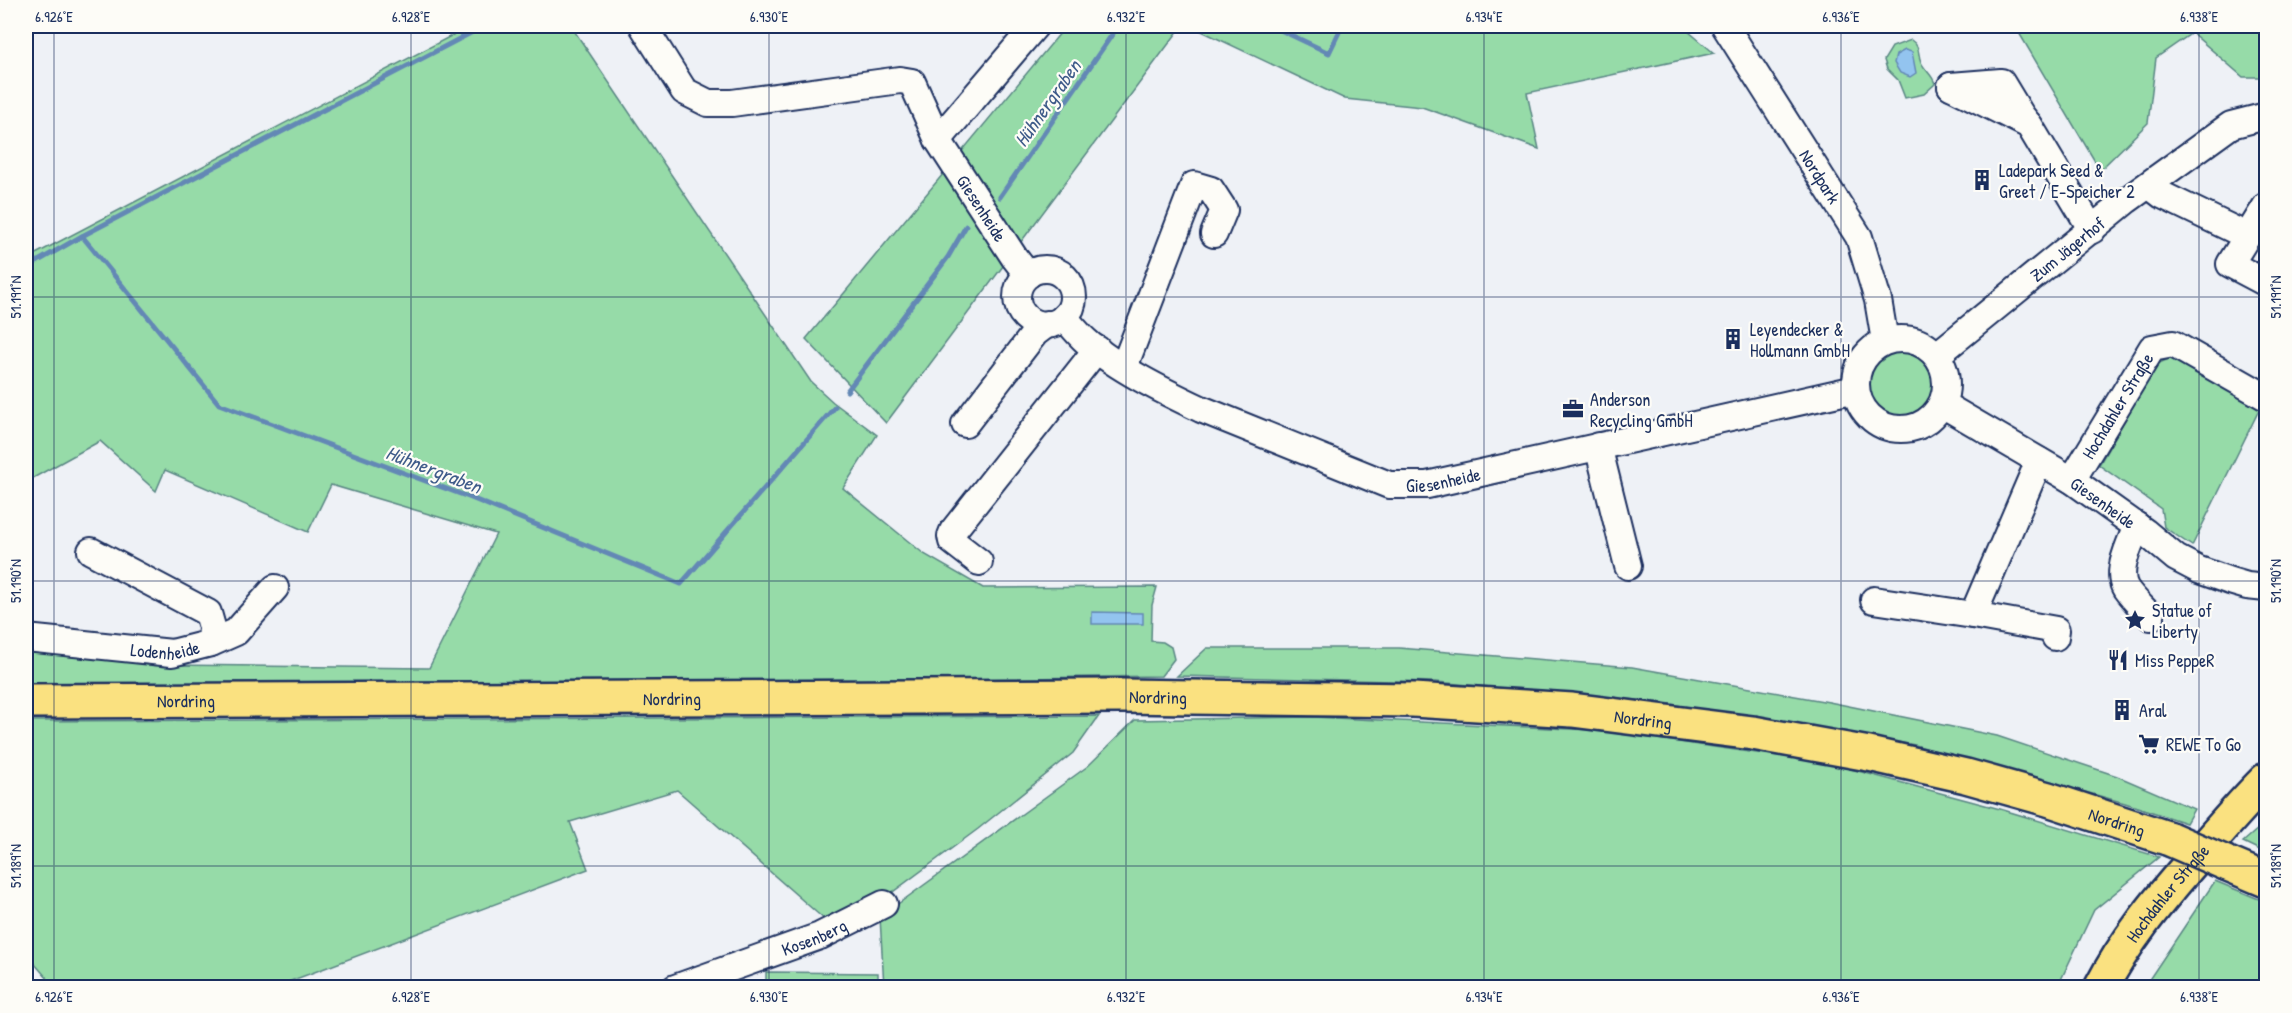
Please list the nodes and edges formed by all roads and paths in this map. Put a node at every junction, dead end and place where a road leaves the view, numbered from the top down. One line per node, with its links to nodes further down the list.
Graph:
1 (643, 26): 6 (street, Giesenheide)
2 (1035, 26): 6 (street)
3 (1725, 26): 15 (street, Nordpark)
4 (2266, 116): 7 (street, Zum Jägerhof)
5 (2025, 120): 5 (street); 9 (street)
6 (938, 140): 12 (street, Giesenheide)
7 (2149, 184): 9 (street, Zum Jägerhof); 11 (street)
8 (2266, 206): 11 (street)
9 (2092, 230): 17 (street, Zum Jägerhof)
10 (1214, 234): 18 (street)
11 (2247, 236): 13 (street)
12 (1028, 275): 14 (street); 14 (street)
13 (2266, 284)
14 (1056, 321): 16 (street, Giesenheide); 22 (street)
15 (1885, 341): 17 (street); 19 (street)
16 (1097, 349): 18 (street, Giesenheide); 28 (street)
17 (1936, 355): 21 (street)
18 (1124, 367): 23 (street, Giesenheide)
19 (1856, 389): 21 (street); 23 (street, Giesenheide)
20 (2266, 397): 25 (street, Hochdahler Straße)
21 (1942, 405): 24 (street, Giesenheide)
22 (965, 424)
23 (1598, 446): 29 (street)
24 (2039, 460): 25 (street, Giesenheide); 33 (street)
25 (2072, 480): 26 (street, Giesenheide)
26 (2137, 526): 31 (street, Giesenheide); 34 (street)
27 (91, 551): 37 (street, Lodenheide)
28 (979, 562)
29 (1628, 566)
30 (275, 588): 37 (street)
31 (2266, 588)
32 (1874, 600): 33 (street)
33 (1973, 615): 35 (street)
34 (2151, 617)
35 (2055, 637)
36 (26, 638): 37 (street, Lodenheide)
37 (211, 643)
38 (26, 701): 40 (main road, Nordring, bridge)
39 (2266, 780): 43 (main road, Hochdahler Straße)
40 (2266, 880)
41 (884, 904): 42 (street, Kosenberg)
42 (675, 987)
43 (2101, 987)

